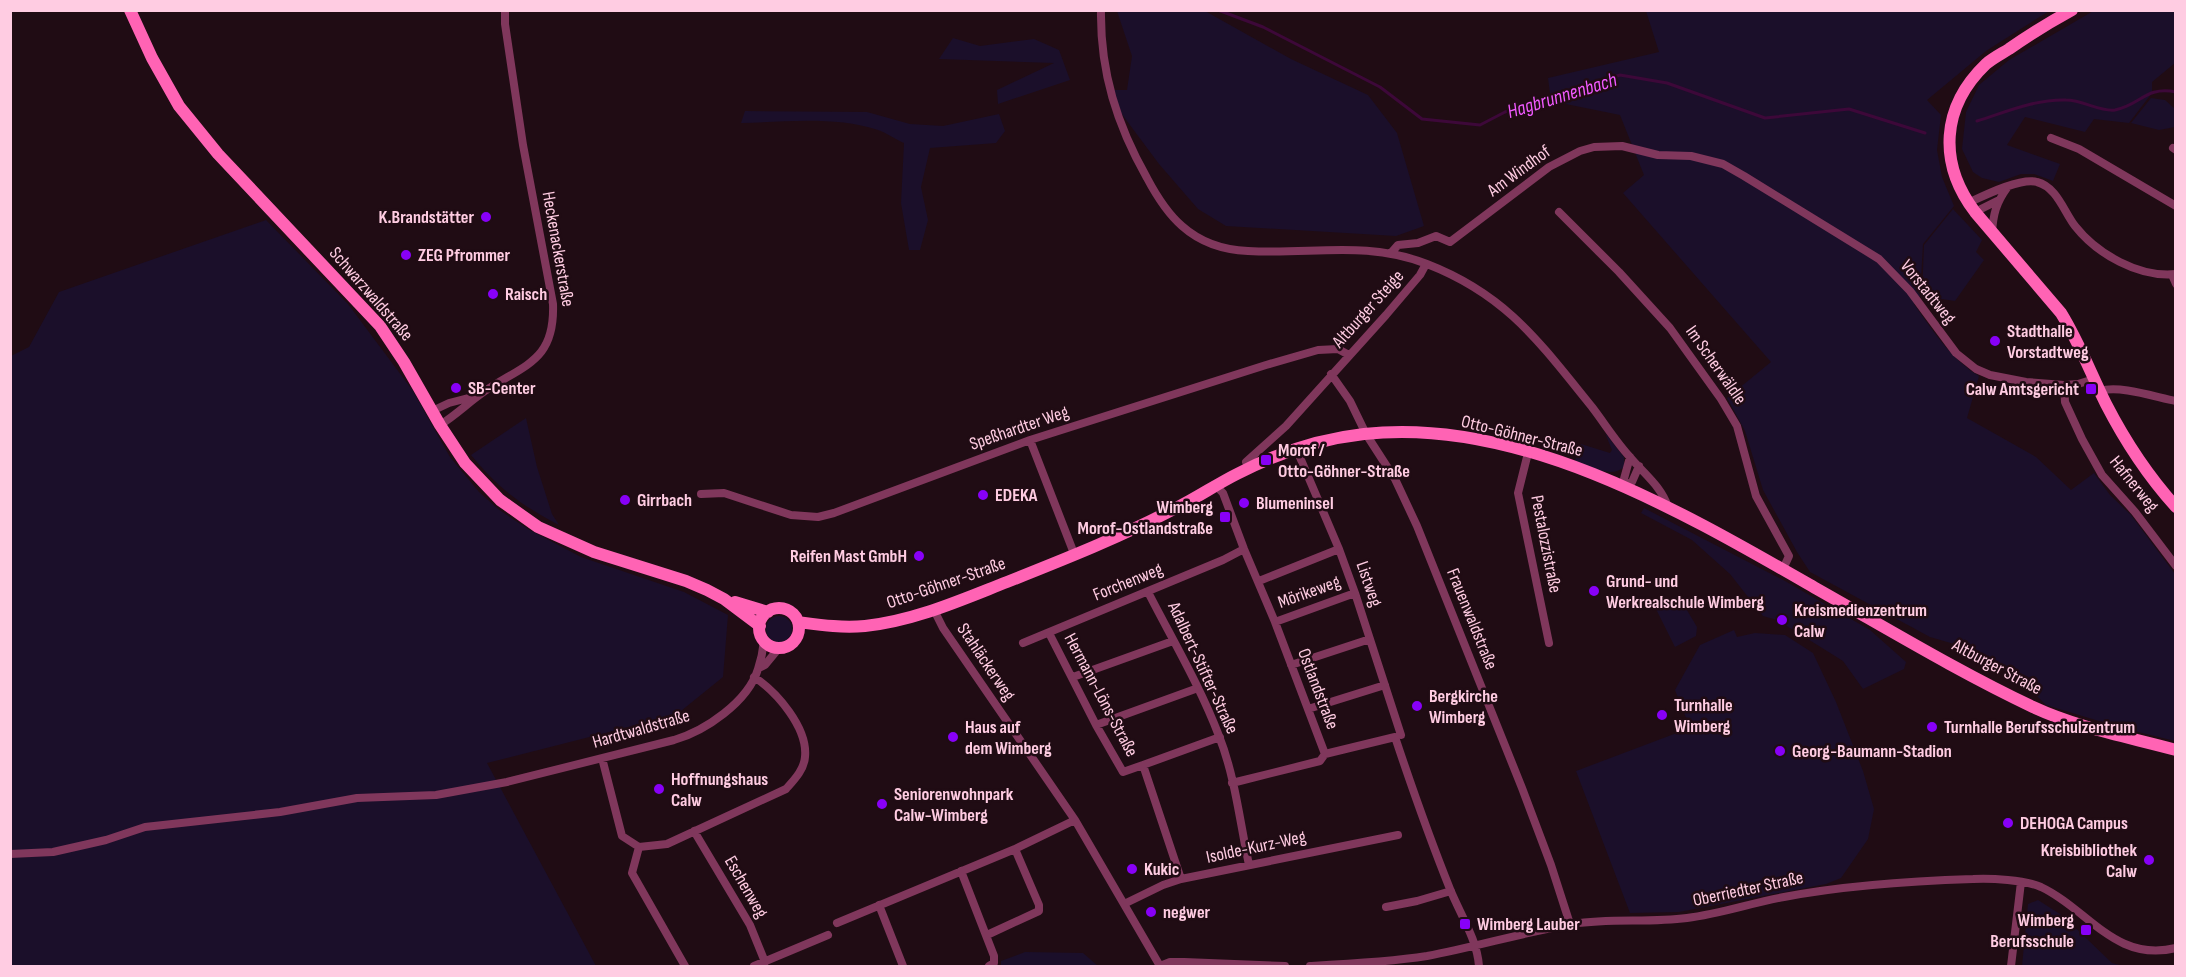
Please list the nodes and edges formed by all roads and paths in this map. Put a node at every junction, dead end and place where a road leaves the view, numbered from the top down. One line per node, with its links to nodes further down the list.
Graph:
1 (130, 10): 22 (street, Schwarzwaldstraße)
2 (505, 10): 20 (street, Heckenackerstraße)
3 (1101, 10): 13 (street, Am Windhof)
4 (2072, 10): 10 (street)
5 (2051, 138): 9 (street)
6 (1679, 155): 13 (street, Am Windhof); 18 (street, Vorstadtweg)
7 (2007, 188): 8 (street); 10 (street); 15 (street)
8 (1997, 201): 10 (street); 12 (street)
9 (2175, 206)
10 (1972, 208): 12 (street)
11 (1559, 212): 40 (street, Im Scherwäldle)
12 (1992, 233): 19 (street)
13 (1390, 253): 14 (street, Am Windhof)
14 (1426, 264): 16 (street, Altburger Steige); 28 (street, Am Windhof)
15 (2174, 277)
16 (1348, 354): 17 (street, Altburger Steige); 25 (street, Speßhardter Weg)
17 (1331, 374): 24 (street, Altburger Steige); 30 (street, Altburger Steige)
18 (2064, 385): 19 (street, Vorstadtweg); 39 (street, Hafnerweg)
19 (2097, 385): 21 (street, Vorstadtweg); 35 (street)
20 (479, 395): 22 (street, Heckenackerstraße); 23 (street, Heckenackerstraße)
21 (2175, 401)
22 (432, 411): 23 (street, Schwarzwaldstraße)
23 (440, 425): 45 (street, Schwarzwaldstraße)
24 (1366, 434): 26 (street, Otto-Göhner-Straße); 27 (street, Otto-Göhner-Straße); 88 (street, Frauenwaldstraße)
25 (1030, 440): 33 (street, Speßhardter Weg); 38 (street)
26 (1296, 448): 30 (street, Otto-Göhner-Straße); 37 (street, Listweg)
27 (1528, 453): 32 (street, Otto-Göhner-Straße); 56 (street, Pestalozzistraße)
28 (1629, 457): 29 (street, Am Windhof); 32 (street)
29 (1639, 466): 32 (street); 34 (street, Am Windhof)
30 (1249, 468): 31 (street, Otto-Göhner-Straße)
31 (1216, 486): 36 (street, Ostlandstraße); 38 (street, Otto-Göhner-Straße)
32 (1622, 486): 34 (street, Otto-Göhner-Straße)
33 (701, 494)
34 (1668, 507): 40 (street, Otto-Göhner-Straße)
35 (2175, 507)
36 (1244, 549): 41 (street, Ostlandstraße); 43 (street, Forchenweg)
37 (1339, 549): 41 (street); 44 (street, Listweg)
38 (1075, 556): 46 (street, Otto-Göhner-Straße)
39 (2175, 566)
40 (1783, 568): 42 (street, Otto-Göhner-Straße)
41 (1259, 581): 48 (street, Ostlandstraße)
42 (1814, 587): 68 (street, Altburger Straße)
43 (1148, 592): 51 (street, Forchenweg); 54 (street, Adalbert-Stifter-Straße)
44 (1355, 593): 48 (street, Mörikeweg); 52 (street, Listweg)
45 (724, 599): 47 (street); 49 (street)
46 (934, 610): 50 (street, Otto-Göhner-Straße); 73 (street, Stahläckerweg)
47 (768, 612): 49 (street); 50 (street)
48 (1275, 622): 58 (street, Ostlandstraße)
49 (760, 626): 53 (street)
50 (798, 628): 57 (street)
51 (1049, 633): 55 (street, Forchenweg); 61 (street, Hermann-Löns-Straße)
52 (1370, 639): 58 (street); 62 (street, Listweg)
53 (764, 641): 57 (street); 59 (street, Hardtwaldstraße)
54 (1173, 641): 61 (street); 63 (street, Adalbert-Stifter-Straße)
55 (1023, 643)
56 (1549, 643)
57 (779, 648): 59 (street, Hardtwaldstraße)
58 (1291, 665): 64 (street, Ostlandstraße)
59 (759, 668): 60 (street, Hardtwaldstraße)
60 (754, 677): 70 (street, Hardtwaldstraße); 74 (street)
61 (1073, 677): 65 (street, Hermann-Löns-Straße)
62 (1385, 685): 64 (street); 66 (street, Listweg)
63 (1198, 688): 65 (street); 67 (street, Adalbert-Stifter-Straße)
64 (1308, 709): 69 (street, Ostlandstraße)
65 (1096, 725): 71 (street, Hermann-Löns-Straße)
66 (1401, 735)
67 (1220, 737): 71 (street); 72 (street, Adalbert-Stifter-Straße)
68 (2175, 750)
69 (1324, 754): 72 (street); 83 (street, Ostlandstraße)
70 (602, 758): 76 (street); 78 (street, Hardtwaldstraße)
71 (1143, 765): 81 (street, Hermann-Löns-Straße)
72 (1232, 783): 79 (street, Adalbert-Stifter-Straße)
73 (1075, 820): 77 (street); 84 (street, Stahläckerweg)
74 (694, 831): 76 (street); 93 (street, Eschenweg)
75 (1398, 835): 79 (street, Isolde-Kurz-Weg)
76 (639, 847): 94 (street)
77 (1016, 849): 80 (street); 90 (street)
78 (10, 854)
79 (1249, 865): 81 (street, Isolde-Kurz-Weg)
80 (962, 871): 85 (street); 90 (street)
81 (1182, 879): 84 (street, Isolde-Kurz-Weg)
82 (2021, 882): 88 (street, Oberriedter Straße); 92 (street, Oberriedter Straße); 102 (street)
83 (1450, 891): 86 (street); 91 (street, Ostlandstraße)
84 (1125, 904): 98 (street, Stahläckerweg)
85 (879, 905): 87 (street); 96 (street)
86 (1386, 907)
87 (837, 923)
88 (1570, 924): 91 (street, Oberriedter Straße)
89 (828, 934): 93 (street)
90 (987, 935): 97 (street)
91 (1475, 946): 100 (street, Oberriedter Straße); 101 (street, Ostlandstraße)
92 (2175, 948)
93 (765, 962): 95 (street)
94 (685, 966)
95 (754, 966)
96 (903, 966)
97 (989, 966)
98 (1160, 966): 99 (street)
99 (1285, 966)
100 (1310, 966)
101 (1479, 966)
102 (2012, 966)

